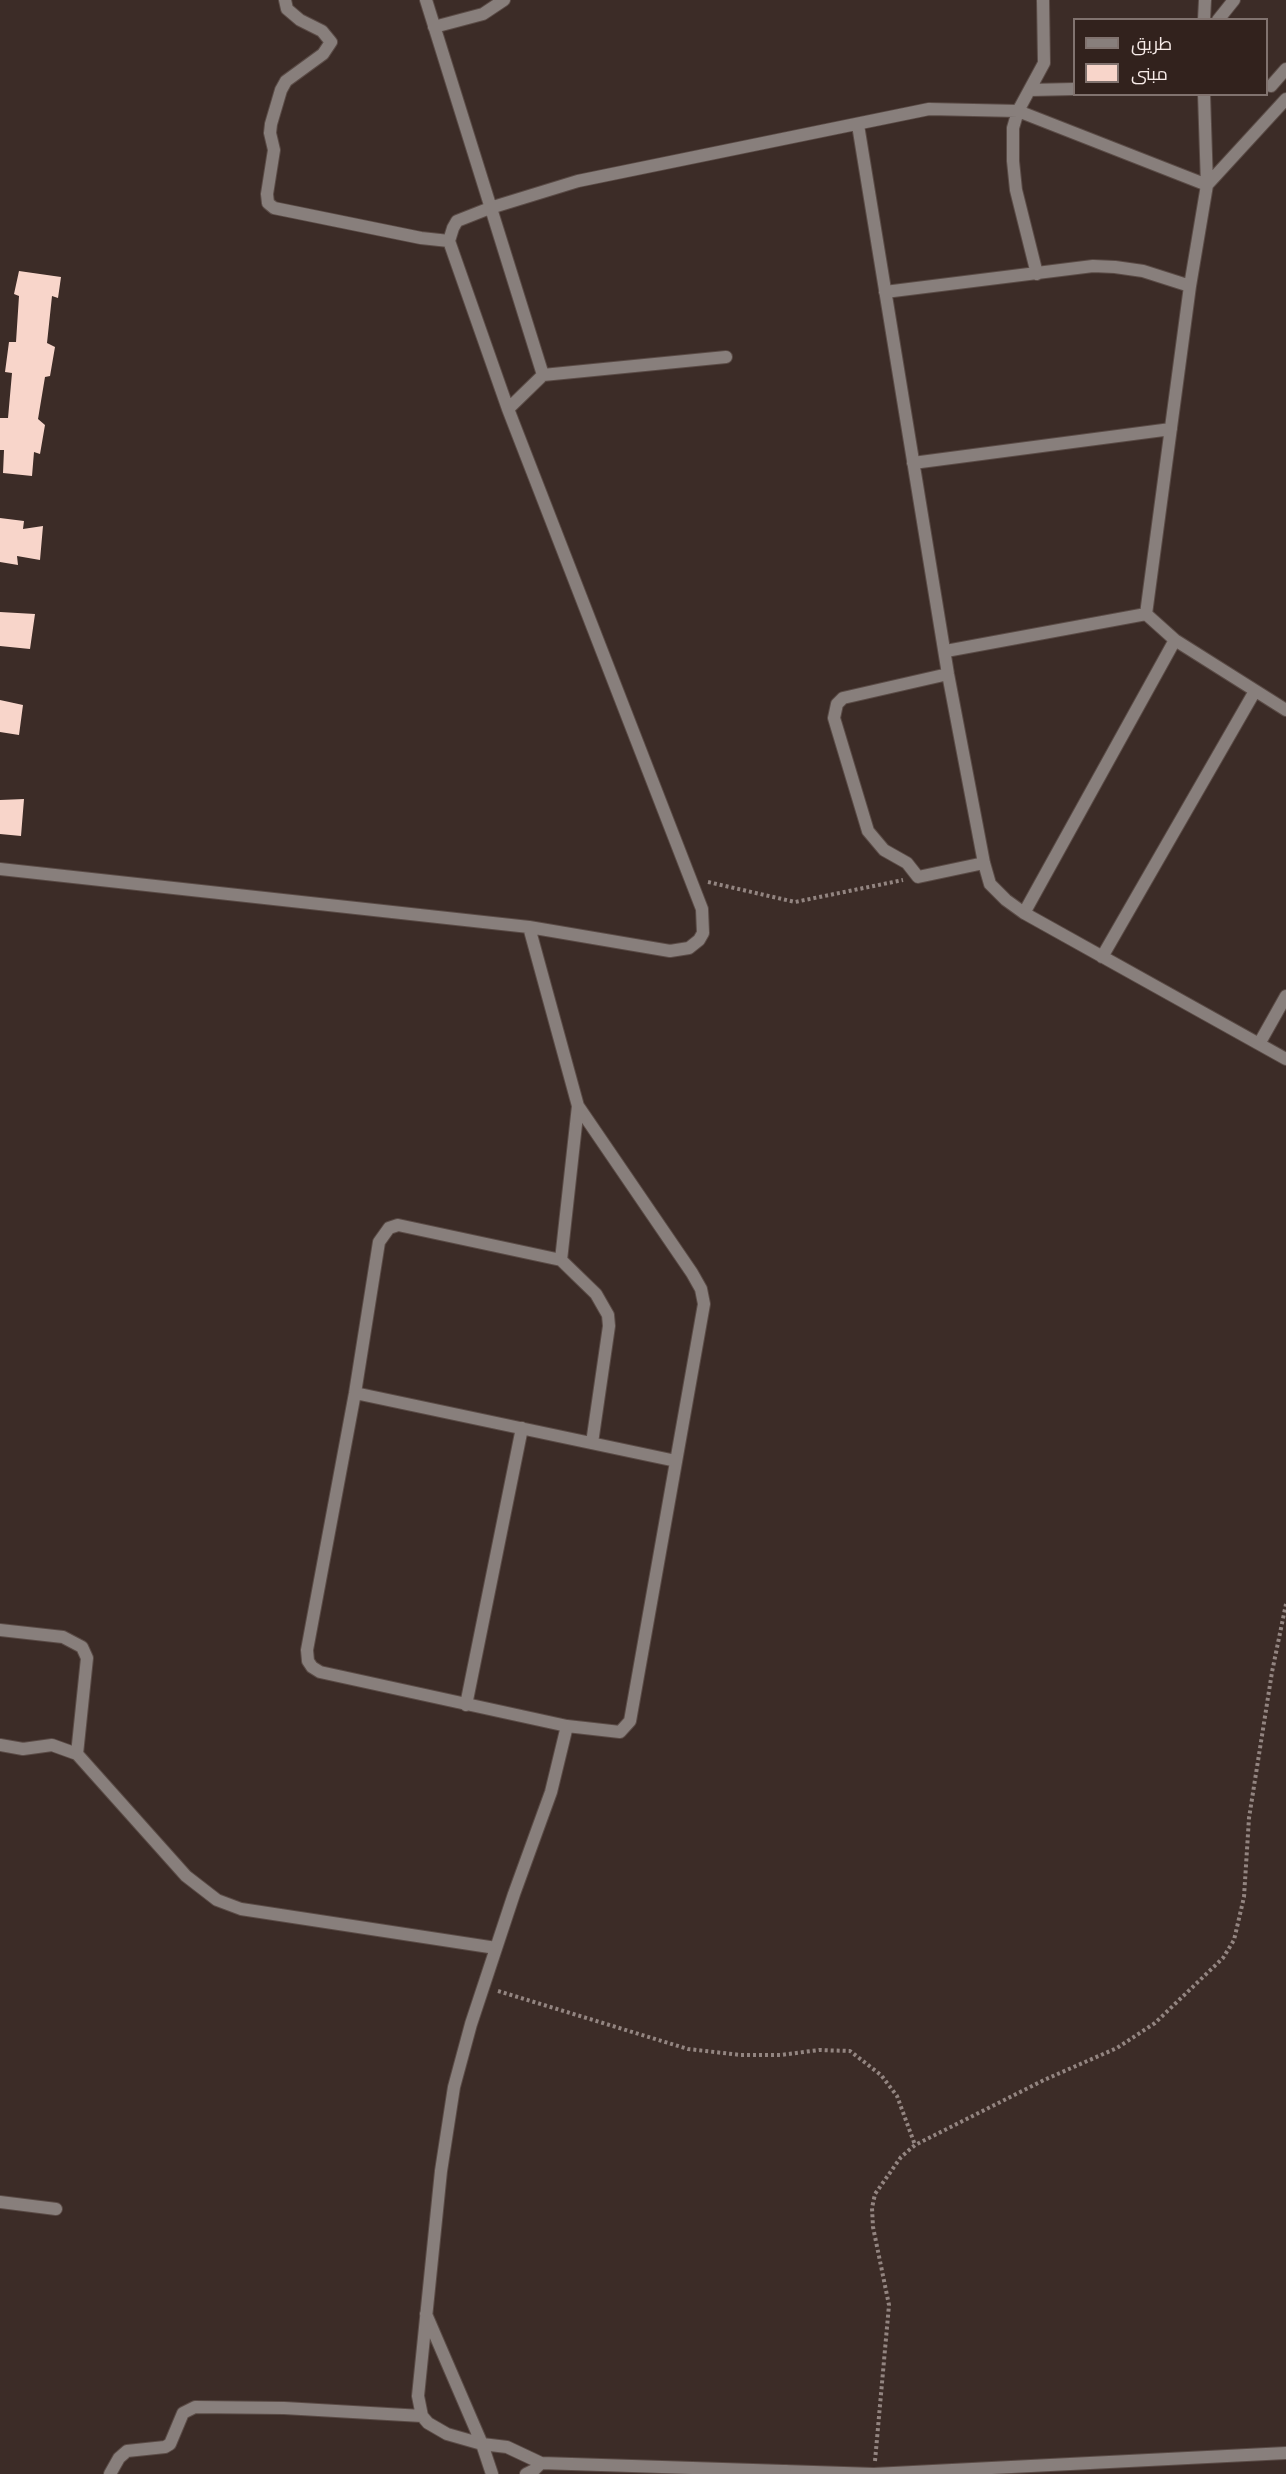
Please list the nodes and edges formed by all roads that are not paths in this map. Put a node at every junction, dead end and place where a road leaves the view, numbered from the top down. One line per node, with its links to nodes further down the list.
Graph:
1 (285, 0): 21 (street)
2 (426, 0): 9 (street)
3 (504, 0): 9 (street)
4 (1043, 0): 14 (street)
5 (1204, 0): 7 (street)
6 (1234, 0): 8 (street)
7 (1204, 18)
8 (1220, 18)
9 (434, 27): 20 (street)
10 (1286, 69): 11 (street)
11 (1269, 86): 12 (street)
12 (1286, 86)
13 (1073, 89): 14 (street)
14 (1030, 90): 17 (street)
15 (1204, 96): 19 (street)
16 (1286, 99): 19 (street)
17 (1018, 111): 18 (street); 19 (street); 22 (street)
18 (858, 125): 20 (street); 24 (street)
19 (1207, 185): 23 (street)
20 (490, 207): 21 (street); 26 (street)
21 (449, 241): 27 (street)
22 (1037, 274): 23 (street); 24 (street)
23 (1190, 286): 28 (street)
24 (885, 292): 29 (street)
25 (726, 357): 26 (street)
26 (543, 375): 27 (street)
27 (508, 409): 39 (street)
28 (1171, 429): 29 (street); 30 (street)
29 (913, 463): 32 (street)
30 (1146, 614): 31 (street); 32 (street)
31 (1174, 640): 34 (street); 38 (street)
32 (946, 651): 33 (street)
33 (948, 674): 36 (street); 36 (street)
34 (1255, 691): 35 (street); 40 (street)
35 (1286, 710)
36 (984, 863): 38 (street)
37 (0, 869): 39 (street)
38 (1024, 913): 40 (street)
39 (529, 927): 44 (street)
40 (1102, 957): 42 (street)
41 (1286, 996): 42 (street)
42 (1259, 1044): 43 (street)
43 (1286, 1059)
44 (578, 1106): 45 (street); 49 (street)
45 (561, 1260): 46 (street); 48 (street)
46 (355, 1393): 47 (street); 51 (street)
47 (522, 1428): 48 (street); 51 (street)
48 (592, 1443): 49 (street)
49 (676, 1461): 52 (street)
50 (0, 1630): 54 (street)
51 (466, 1705): 52 (street)
52 (567, 1725): 55 (street)
53 (0, 1745): 54 (street)
54 (77, 1754): 55 (street)
55 (496, 1948): 58 (street)
56 (0, 2202): 57 (street)
57 (56, 2209)
58 (426, 2313): 59 (street); 60 (street)
59 (422, 2416): 60 (street); 64 (street)
60 (482, 2444): 62 (street); 65 (street)
61 (1286, 2453): 67 (street)
62 (541, 2463): 63 (street); 66 (street)
63 (785, 2473): 67 (street)
64 (110, 2474)
65 (492, 2474)
66 (526, 2474)
67 (874, 2474)

